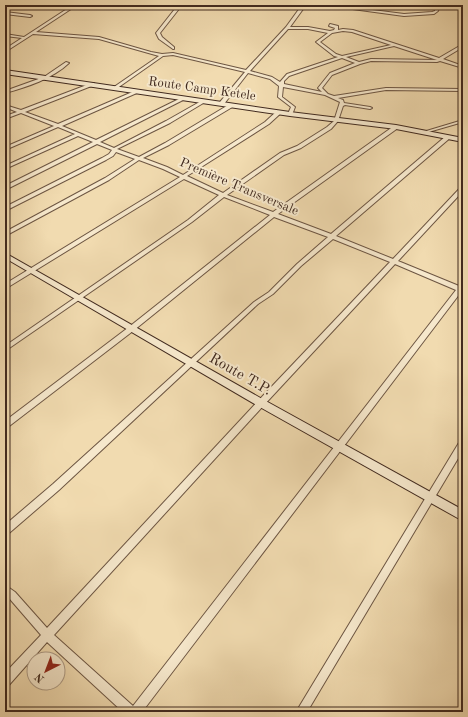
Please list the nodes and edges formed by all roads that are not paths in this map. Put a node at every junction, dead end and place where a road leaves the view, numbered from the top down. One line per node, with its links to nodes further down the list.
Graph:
1 (66, 5): 6 (street)
2 (180, 5): 17 (street)
3 (304, 5): 10 (street)
4 (325, 5): 5 (street)
5 (438, 5)
6 (73, 6): 12 (street)
7 (5, 13): 8 (street)
8 (30, 16)
9 (330, 25): 11 (street)
10 (287, 28): 11 (street); 26 (street)
11 (333, 31): 15 (street); 20 (street)
12 (32, 33): 14 (street); 19 (street)
13 (5, 36): 14 (street)
14 (26, 38): 18 (street)
15 (394, 45): 20 (street); 21 (street)
16 (463, 46): 21 (street)
17 (173, 48)
18 (5, 51)
19 (162, 55): 26 (street); 30 (street)
20 (342, 57): 22 (street); 29 (street)
21 (440, 60): 22 (street); 24 (street)
22 (359, 63): 34 (street)
23 (67, 64): 27 (street)
24 (463, 67)
25 (6, 72): 27 (street, Route Camp Ketele)
26 (247, 72): 29 (street); 38 (street)
27 (47, 78): 28 (street, Route Camp Ketele); 33 (street)
28 (93, 84): 30 (street, Route Camp Ketele); 43 (street)
29 (281, 85): 34 (street); 45 (street)
30 (115, 88): 32 (street, Route Camp Ketele)
31 (463, 90): 35 (street)
32 (138, 91): 36 (street, Route Camp Ketele); 49 (street)
33 (5, 92)
34 (327, 95): 35 (street)
35 (335, 97): 41 (street)
36 (184, 98): 37 (street, Route Camp Ketele); 55 (street)
37 (204, 101): 38 (street, Route Camp Ketele); 57 (street)
38 (222, 103): 39 (street, Route Camp Ketele)
39 (232, 105): 44 (street, Route Camp Ketele); 58 (street)
40 (5, 106): 43 (street, Première Transversale)
41 (340, 106): 42 (street); 47 (street)
42 (370, 108)
43 (21, 112): 46 (street); 49 (street, Première Transversale)
44 (279, 112): 45 (street, Route Camp Ketele); 60 (street)
45 (290, 114): 47 (street, Route Camp Ketele)
46 (5, 118)
47 (337, 120): 50 (street, Route Camp Ketele); 63 (street)
48 (463, 121): 51 (street)
49 (59, 126): 52 (street, Première Transversale); 56 (street)
50 (396, 127): 51 (street, Route Camp Ketele); 65 (street)
51 (425, 132): 53 (street, Route Camp Ketele)
52 (79, 134): 55 (street, Première Transversale); 59 (street)
53 (448, 137): 54 (street, Route Camp Ketele); 67 (street)
54 (463, 140)
55 (96, 141): 57 (street, Première Transversale); 61 (street)
56 (5, 149)
57 (115, 150): 58 (street, Première Transversale); 64 (street)
58 (140, 158): 60 (street, Première Transversale); 66 (street)
59 (5, 168)
60 (184, 176): 63 (street, Première Transversale); 70 (street)
61 (5, 188)
62 (463, 188): 69 (street)
63 (223, 195): 65 (street, Première Transversale); 73 (street)
64 (5, 209)
65 (273, 215): 67 (street, Première Transversale); 74 (street)
66 (5, 234)
67 (333, 237): 69 (street, Première Transversale); 76 (street)
68 (5, 256): 70 (street, Route T.P.)
69 (393, 262): 72 (street, Première Transversale); 77 (street)
70 (31, 270): 71 (street); 73 (street, Route T.P.)
71 (5, 287)
72 (462, 288): 80 (street)
73 (79, 298): 74 (street, Route T.P.); 75 (street)
74 (131, 329): 76 (street, Route T.P.); 78 (street)
75 (5, 349)
76 (191, 363): 77 (street, Route T.P.); 83 (street)
77 (261, 403): 80 (street, Route T.P.); 85 (street)
78 (5, 424)
79 (463, 444): 81 (street)
80 (339, 447): 81 (street, Route T.P.); 88 (street)
81 (431, 497): 82 (street, Route T.P.); 89 (street)
82 (463, 516)
83 (5, 531)
84 (5, 590): 85 (street)
85 (48, 636): 86 (street); 87 (street)
86 (5, 681)
87 (131, 712)
88 (136, 712)
89 (301, 712)

